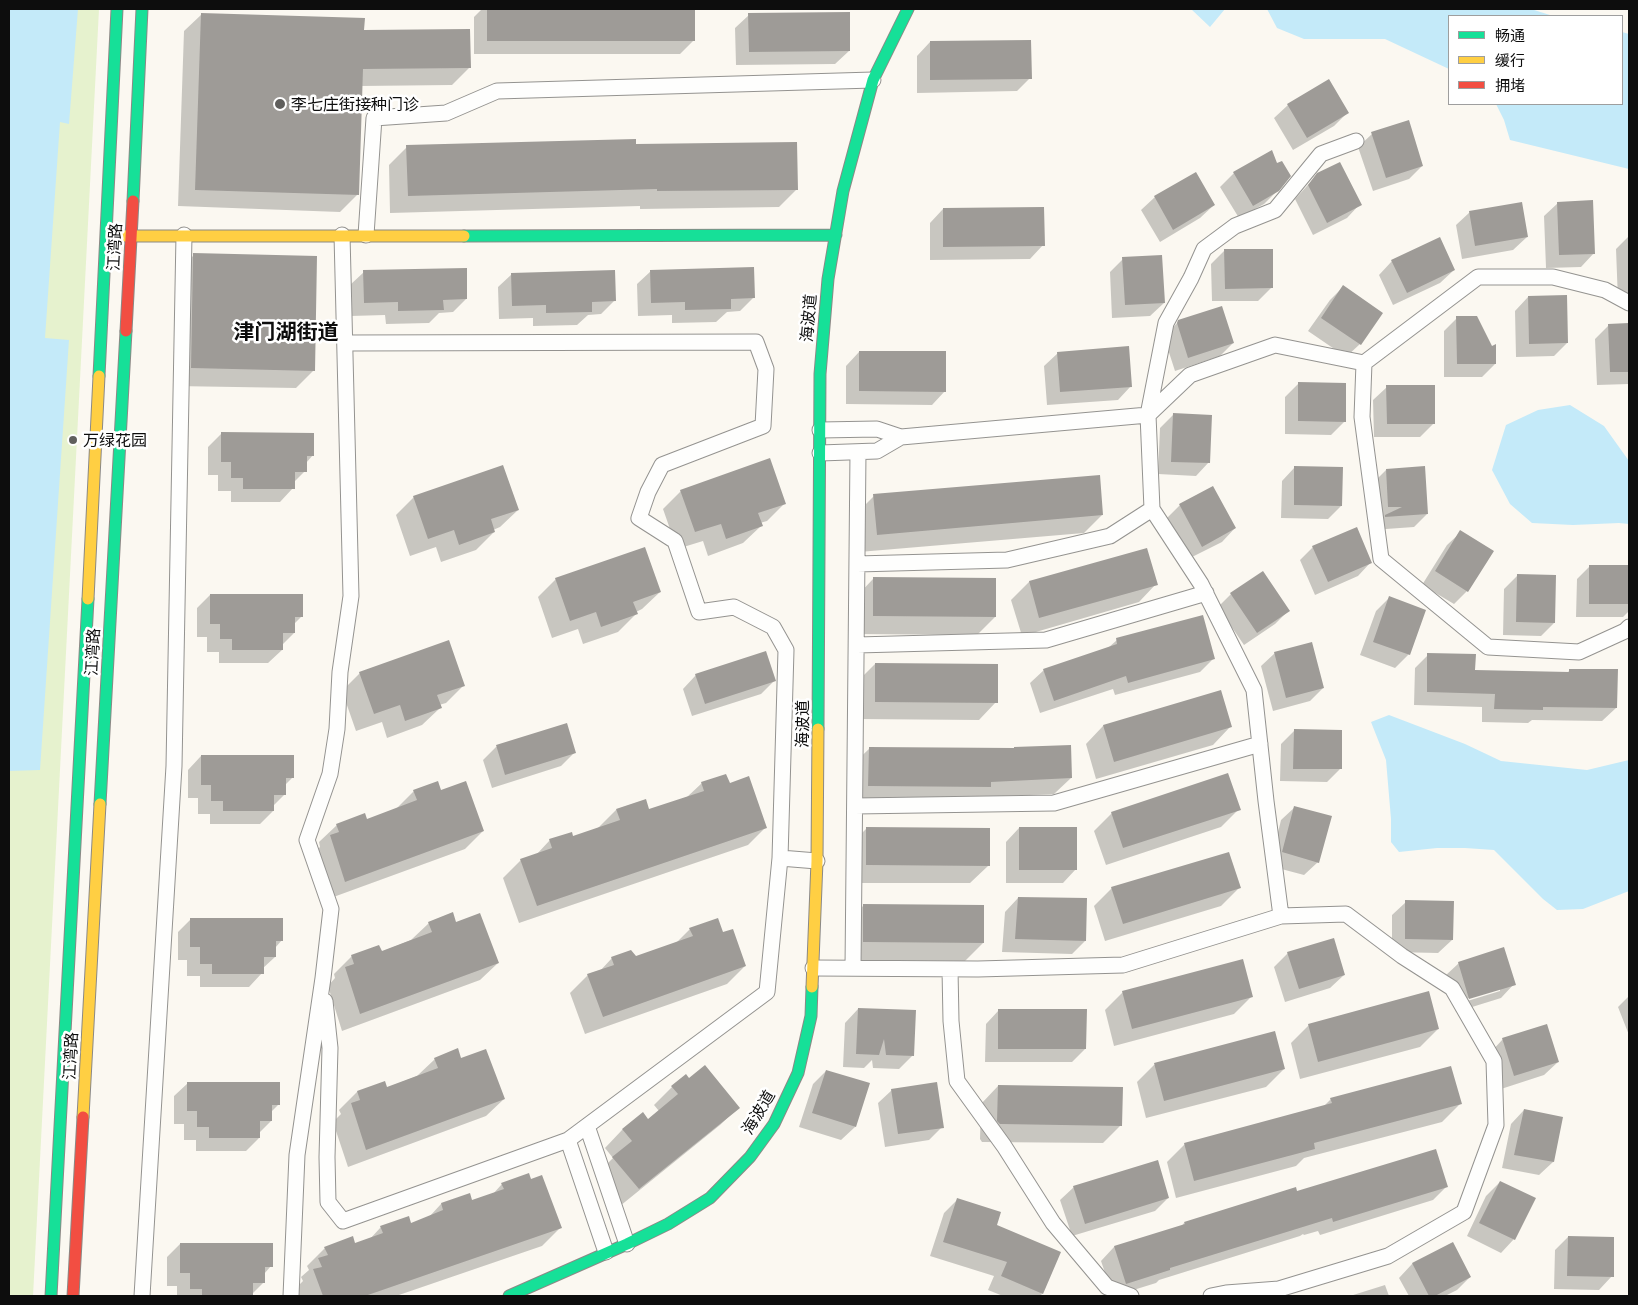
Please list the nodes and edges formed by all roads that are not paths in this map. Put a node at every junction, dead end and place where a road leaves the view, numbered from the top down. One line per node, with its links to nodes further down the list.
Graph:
1 (117, 9): 6 (main road, 江湾路)
2 (142, 9): 7 (main road, 江湾路)
3 (908, 9): 4 (main road, 海波道)
4 (873, 80): 10 (street); 11 (main road, 海波道)
5 (1356, 141): 15 (street)
6 (106, 236): 7 (main road); 38 (main road, 江湾路)
7 (131, 236): 8 (main road); 39 (main road, 江湾路)
8 (184, 236): 9 (main road); 40 (street)
9 (342, 236): 10 (main road); 13 (street)
10 (366, 236): 11 (main road)
11 (836, 236): 16 (main road, 海波道)
12 (1629, 303): 14 (street)
13 (345, 343): 27 (street); 33 (street)
14 (1364, 364): 15 (street); 23 (street)
15 (1148, 415): 17 (street); 20 (street)
16 (820, 430): 17 (street); 19 (main road, 海波道)
17 (901, 437): 18 (street)
18 (858, 452): 19 (street); 21 (street)
19 (820, 454): 28 (main road, 海波道)
20 (1152, 509): 21 (street); 22 (street)
21 (857, 564): 24 (street)
22 (1206, 594): 24 (street); 25 (street)
23 (1629, 627)
24 (856, 645): 26 (street)
25 (1260, 744): 26 (street); 29 (street)
26 (855, 806): 31 (street)
27 (780, 858): 28 (street); 34 (street)
28 (817, 861): 30 (main road, 海波道)
29 (1281, 916): 32 (street); 44 (street)
30 (813, 968): 31 (street); 36 (main road, 海波道)
31 (853, 968): 32 (street)
32 (950, 969): 43 (street)
33 (323, 978): 35 (street); 41 (street)
34 (587, 1126): 35 (street); 36 (street)
35 (568, 1140): 37 (street)
36 (627, 1244): 37 (main road, 海波道)
37 (606, 1252): 42 (main road, 海波道)
38 (51, 1296)
39 (73, 1296)
40 (142, 1296)
41 (291, 1296)
42 (509, 1296)
43 (1131, 1296)
44 (1211, 1296)

